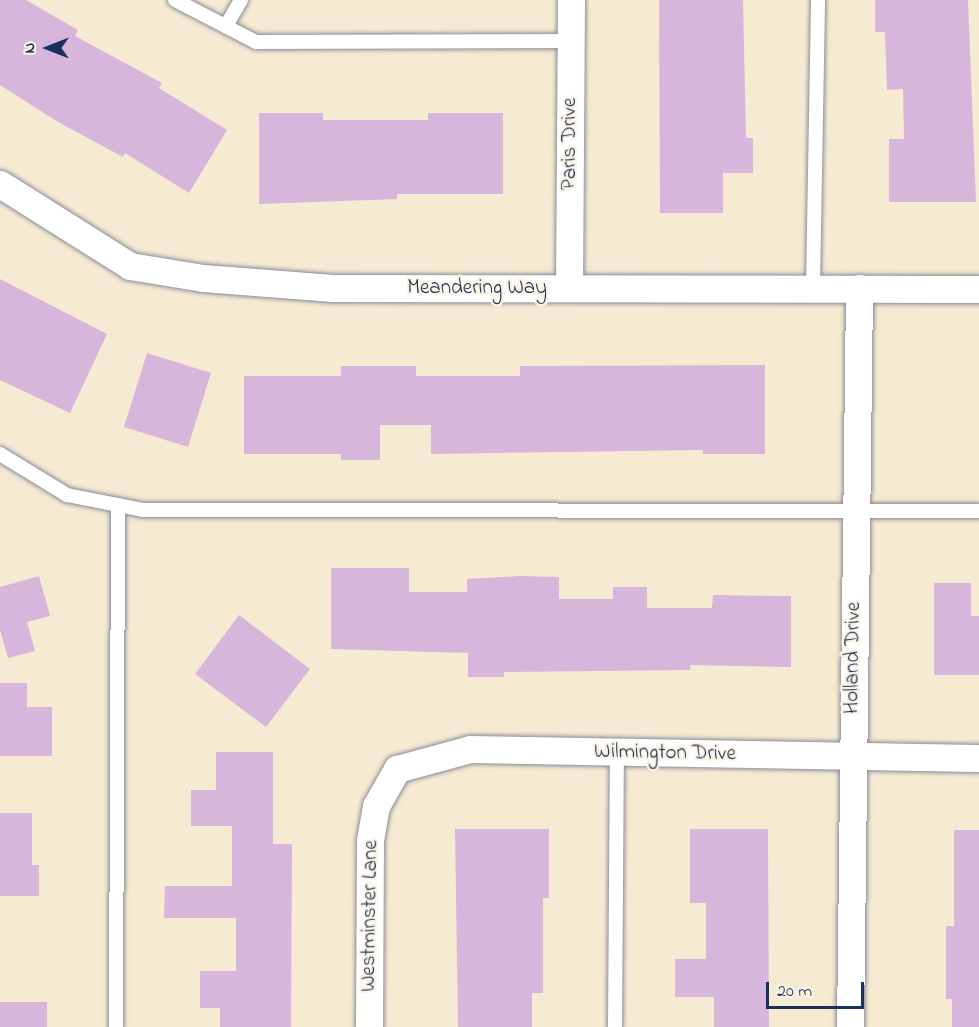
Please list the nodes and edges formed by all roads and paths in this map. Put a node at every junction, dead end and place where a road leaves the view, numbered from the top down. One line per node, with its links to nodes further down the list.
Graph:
1 (175, 0): 5 (lane)
2 (241, 0): 5 (lane)
3 (571, 0): 6 (street, Paris Drive)
4 (818, 0): 9 (lane)
5 (226, 26): 6 (lane)
6 (571, 41): 8 (street, Paris Drive)
7 (0, 184): 8 (street, Meandering Way)
8 (569, 288): 9 (street, Meandering Way)
9 (813, 288): 10 (street, Meandering Way)
10 (859, 288): 11 (street, Meandering Way); 14 (street, Holland Drive)
11 (979, 289)
12 (0, 453): 13 (lane)
13 (118, 505): 14 (lane); 20 (lane)
14 (855, 511): 15 (lane); 17 (street, Holland Drive)
15 (979, 511)
16 (617, 752): 17 (street, Wilmington Drive); 19 (street, Wilmington Drive); 22 (lane)
17 (851, 756): 18 (street, Wilmington Drive); 23 (street, Holland Drive)
18 (979, 758)
19 (376, 806): 21 (street, Westminster Lane)
20 (116, 1027)
21 (369, 1027)
22 (615, 1027)
23 (850, 1027)

